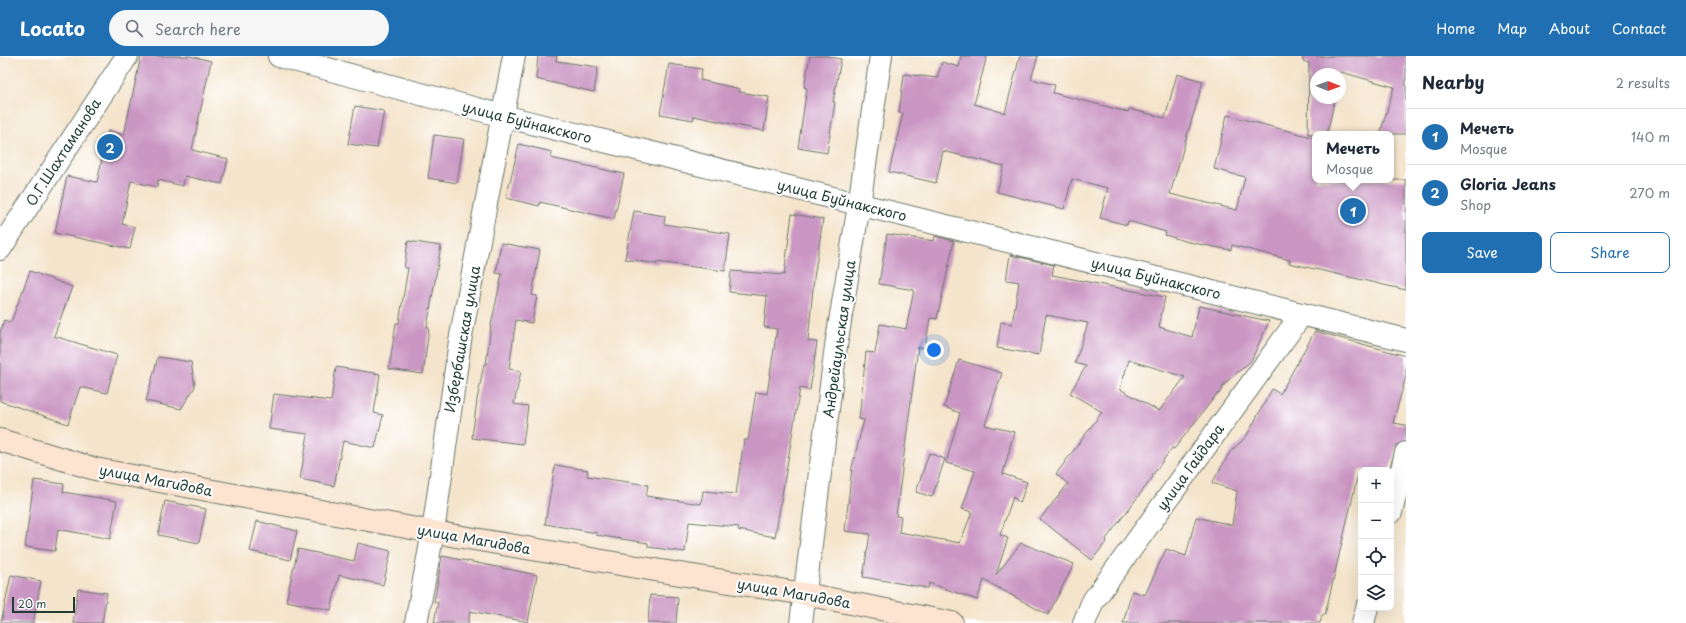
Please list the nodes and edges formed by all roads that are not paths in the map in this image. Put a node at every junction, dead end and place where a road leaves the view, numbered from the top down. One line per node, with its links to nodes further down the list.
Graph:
1 (127, 56): 7 (street, О.Г.Шахтаманова)
2 (279, 56): 5 (street, улица Буйнакского)
3 (514, 56): 5 (street, Избербашская улица)
4 (881, 56): 6 (street, Андрейаульская улица)
5 (503, 116): 6 (street, улица Буйнакского); 13 (street, Избербашская улица)
6 (859, 205): 8 (street, улица Буйнакского); 14 (street, Андрейаульская улица)
7 (0, 249)
8 (1302, 314): 9 (street, улица Буйнакского); 19 (street, улица Гайдара)
9 (1406, 340)
10 (0, 440): 13 (main road, улица Магидова)
11 (1406, 453): 12 (street)
12 (1393, 503)
13 (433, 532): 14 (main road, улица Магидова); 16 (street, Избербашская улица)
14 (805, 594): 17 (street, Андрейаульская улица); 18 (main road, улица Магидова)
15 (1366, 611): 20 (street)
16 (416, 623)
17 (801, 623)
18 (952, 623)
19 (1084, 623)
20 (1363, 623)

